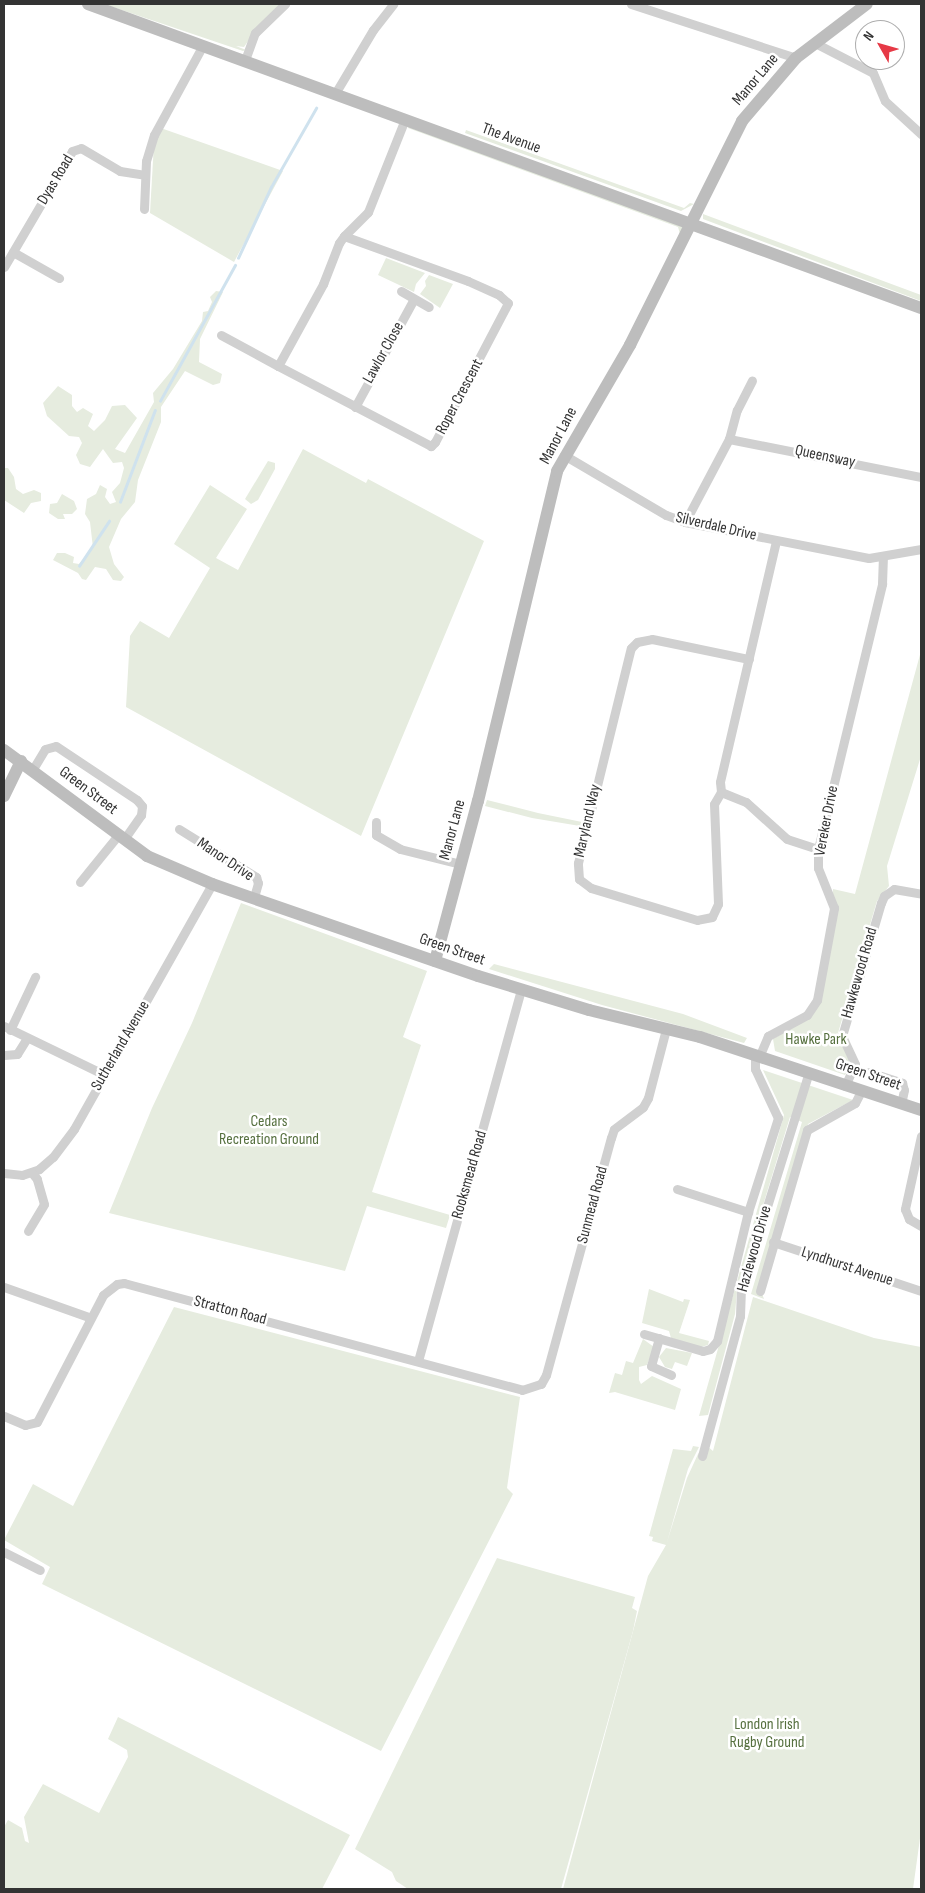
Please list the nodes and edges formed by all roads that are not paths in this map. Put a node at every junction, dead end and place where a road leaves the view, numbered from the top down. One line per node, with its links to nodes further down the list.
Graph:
1 (88, 4): 7 (street, The Avenue)
2 (284, 4): 9 (street)
3 (393, 4): 10 (street)
4 (631, 4): 8 (street)
5 (866, 4): 6 (street, Manor Lane)
6 (815, 42): 8 (street, Manor Lane); 12 (street)
7 (203, 44): 9 (street, The Avenue); 13 (street)
8 (796, 58): 15 (street, Manor Lane)
9 (245, 60): 10 (street, The Avenue)
10 (336, 92): 11 (street, The Avenue)
11 (405, 118): 15 (street, The Avenue); 16 (street)
12 (921, 134)
13 (145, 175): 14 (street); 17 (street, Dyas Road)
14 (144, 209)
15 (691, 222): 23 (street, The Avenue); 29 (street, Manor Lane)
16 (344, 236): 25 (street); 27 (street, Roper Crescent)
17 (13, 252): 18 (street, Dyas Road); 19 (street)
18 (4, 267)
19 (59, 278)
20 (401, 291): 21 (street)
21 (414, 299): 22 (street); 27 (street, Lawlor Close)
22 (429, 306)
23 (921, 308)
24 (221, 335): 25 (street, Roper Crescent)
25 (278, 366): 27 (street, Roper Crescent)
26 (752, 381): 28 (street)
27 (355, 407)
28 (729, 439): 30 (street, Queensway); 31 (street)
29 (564, 455): 31 (street, Silverdale Drive); 45 (street, Manor Lane)
30 (921, 477)
31 (685, 522): 32 (street, Silverdale Drive)
32 (776, 541): 34 (street, Silverdale Drive); 35 (street, Maryland Way)
33 (921, 549): 34 (street)
34 (883, 557): 44 (street, Vereker Drive)
35 (749, 659): 39 (street, Maryland Way); 39 (street, Maryland Way)
36 (4, 750): 37 (street, Green Street)
37 (21, 761): 38 (street, Green Street); 40 (street)
38 (33, 769): 43 (street, Green Street); 43 (street)
39 (721, 792): 44 (street)
40 (4, 796)
41 (376, 822): 45 (street)
42 (179, 829): 49 (street, Manor Drive)
43 (122, 837): 46 (street); 47 (street, Green Street)
44 (818, 849): 57 (street, Vereker Drive)
45 (461, 864): 50 (street, Manor Lane)
46 (80, 882)
47 (212, 884): 49 (street, Green Street); 60 (street, Sutherland Avenue)
48 (921, 894): 61 (street, Hawkewood Road)
49 (254, 897): 50 (street, Green Street)
50 (435, 961): 52 (street, Green Street)
51 (35, 977): 53 (street)
52 (521, 990): 54 (street, Green Street); 79 (street, Rooksmead Road)
53 (7, 1028): 55 (street)
54 (666, 1029): 57 (street, Green Street); 81 (street, Sunmead Road)
55 (27, 1038): 56 (street); 60 (street)
56 (4, 1055)
57 (757, 1057): 58 (street, Green Street); 69 (street)
58 (809, 1072): 61 (street, Green Street); 83 (street, Hazlewood Drive)
59 (869, 1072): 63 (street)
60 (105, 1075): 67 (street, Sutherland Avenue)
61 (845, 1086): 62 (street, Green Street)
62 (861, 1091): 63 (street, Green Street); 72 (street)
63 (901, 1104): 64 (street, Green Street)
64 (921, 1110)
65 (921, 1136): 70 (street)
66 (4, 1173): 67 (street)
67 (32, 1173): 71 (street)
68 (676, 1189): 69 (street)
69 (748, 1212): 78 (street)
70 (921, 1226)
71 (28, 1230)
72 (773, 1242): 74 (street); 75 (street, Lyndhurst Avenue)
73 (4, 1287): 76 (street)
74 (760, 1291)
75 (921, 1291)
76 (91, 1318): 79 (street, Stratton Road); 82 (street, Stratton Road)
77 (644, 1334): 78 (street)
78 (659, 1338): 80 (street)
79 (418, 1361): 81 (street, Stratton Road)
80 (671, 1375)
81 (533, 1389)
82 (4, 1416)
83 (702, 1456)
84 (4, 1552): 85 (street)
85 (40, 1570)

